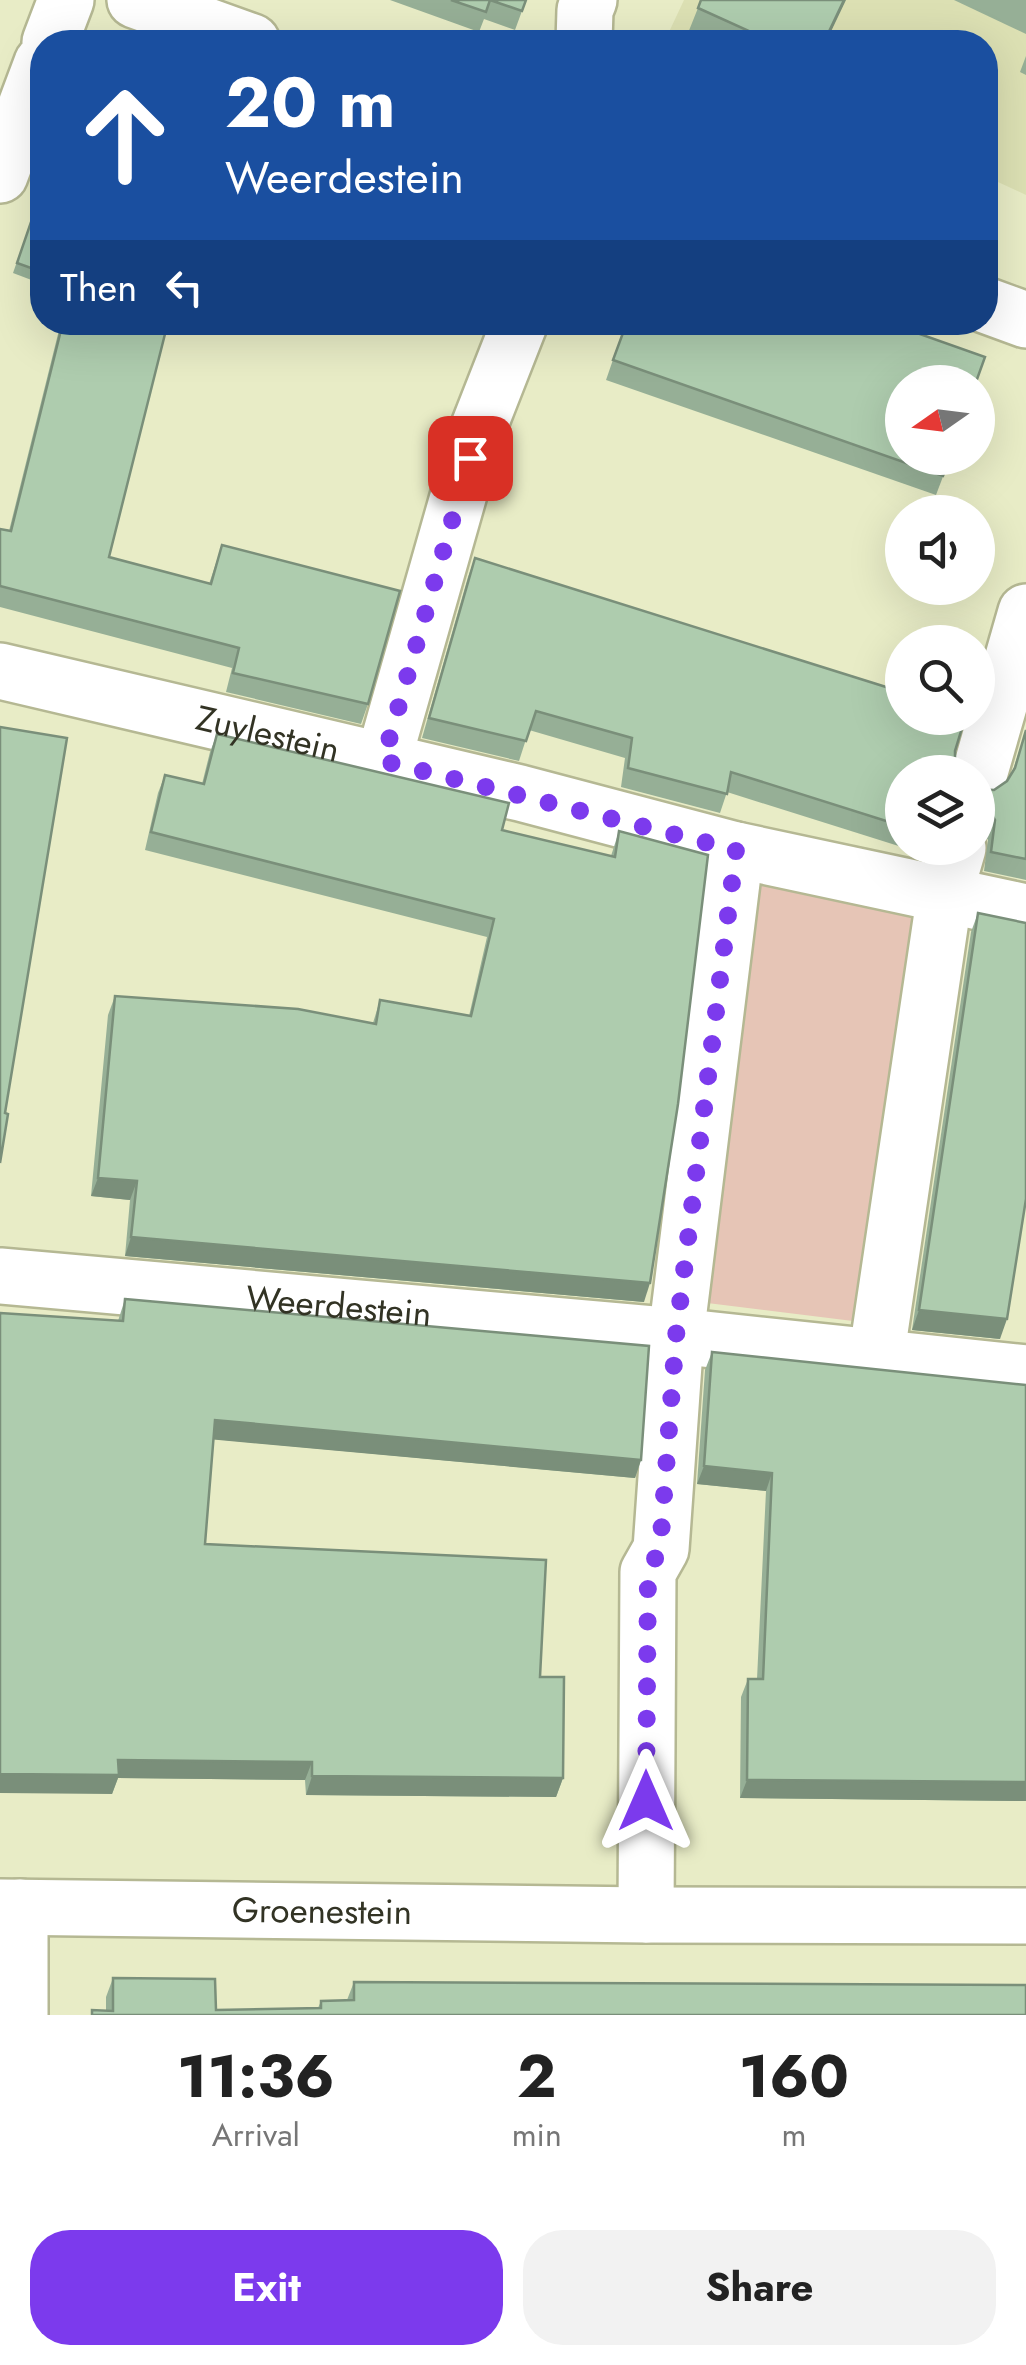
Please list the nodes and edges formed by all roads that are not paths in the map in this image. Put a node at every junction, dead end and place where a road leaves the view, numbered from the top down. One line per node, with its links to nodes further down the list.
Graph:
1 (66, 0): 4 (street)
2 (135, 0): 5 (street)
3 (588, 0): 6 (street)
4 (55, 30)
5 (219, 30)
6 (584, 30)
7 (30, 94): 8 (street)
8 (0, 175)
9 (998, 310): 10 (street)
10 (1026, 320)
11 (515, 335): 15 (street)
12 (1022, 625): 14 (street)
13 (0, 671): 15 (street, Zuylestein)
14 (985, 755)
15 (383, 761): 16 (street, Zuylestein)
16 (736, 850): 17 (street, Zuylestein); 20 (street)
17 (952, 870): 18 (street, Zuylestein); 21 (street)
18 (1026, 912)
19 (0, 1276): 20 (street, Weerdestein)
20 (676, 1336): 21 (street, Weerdestein); 24 (street)
21 (876, 1359): 22 (street, Weerdestein)
22 (1026, 1373)
23 (10, 1907): 24 (street, Groenestein); 26 (street)
24 (646, 1915): 25 (street, Groenestein)
25 (1026, 1916)
26 (20, 2015)

